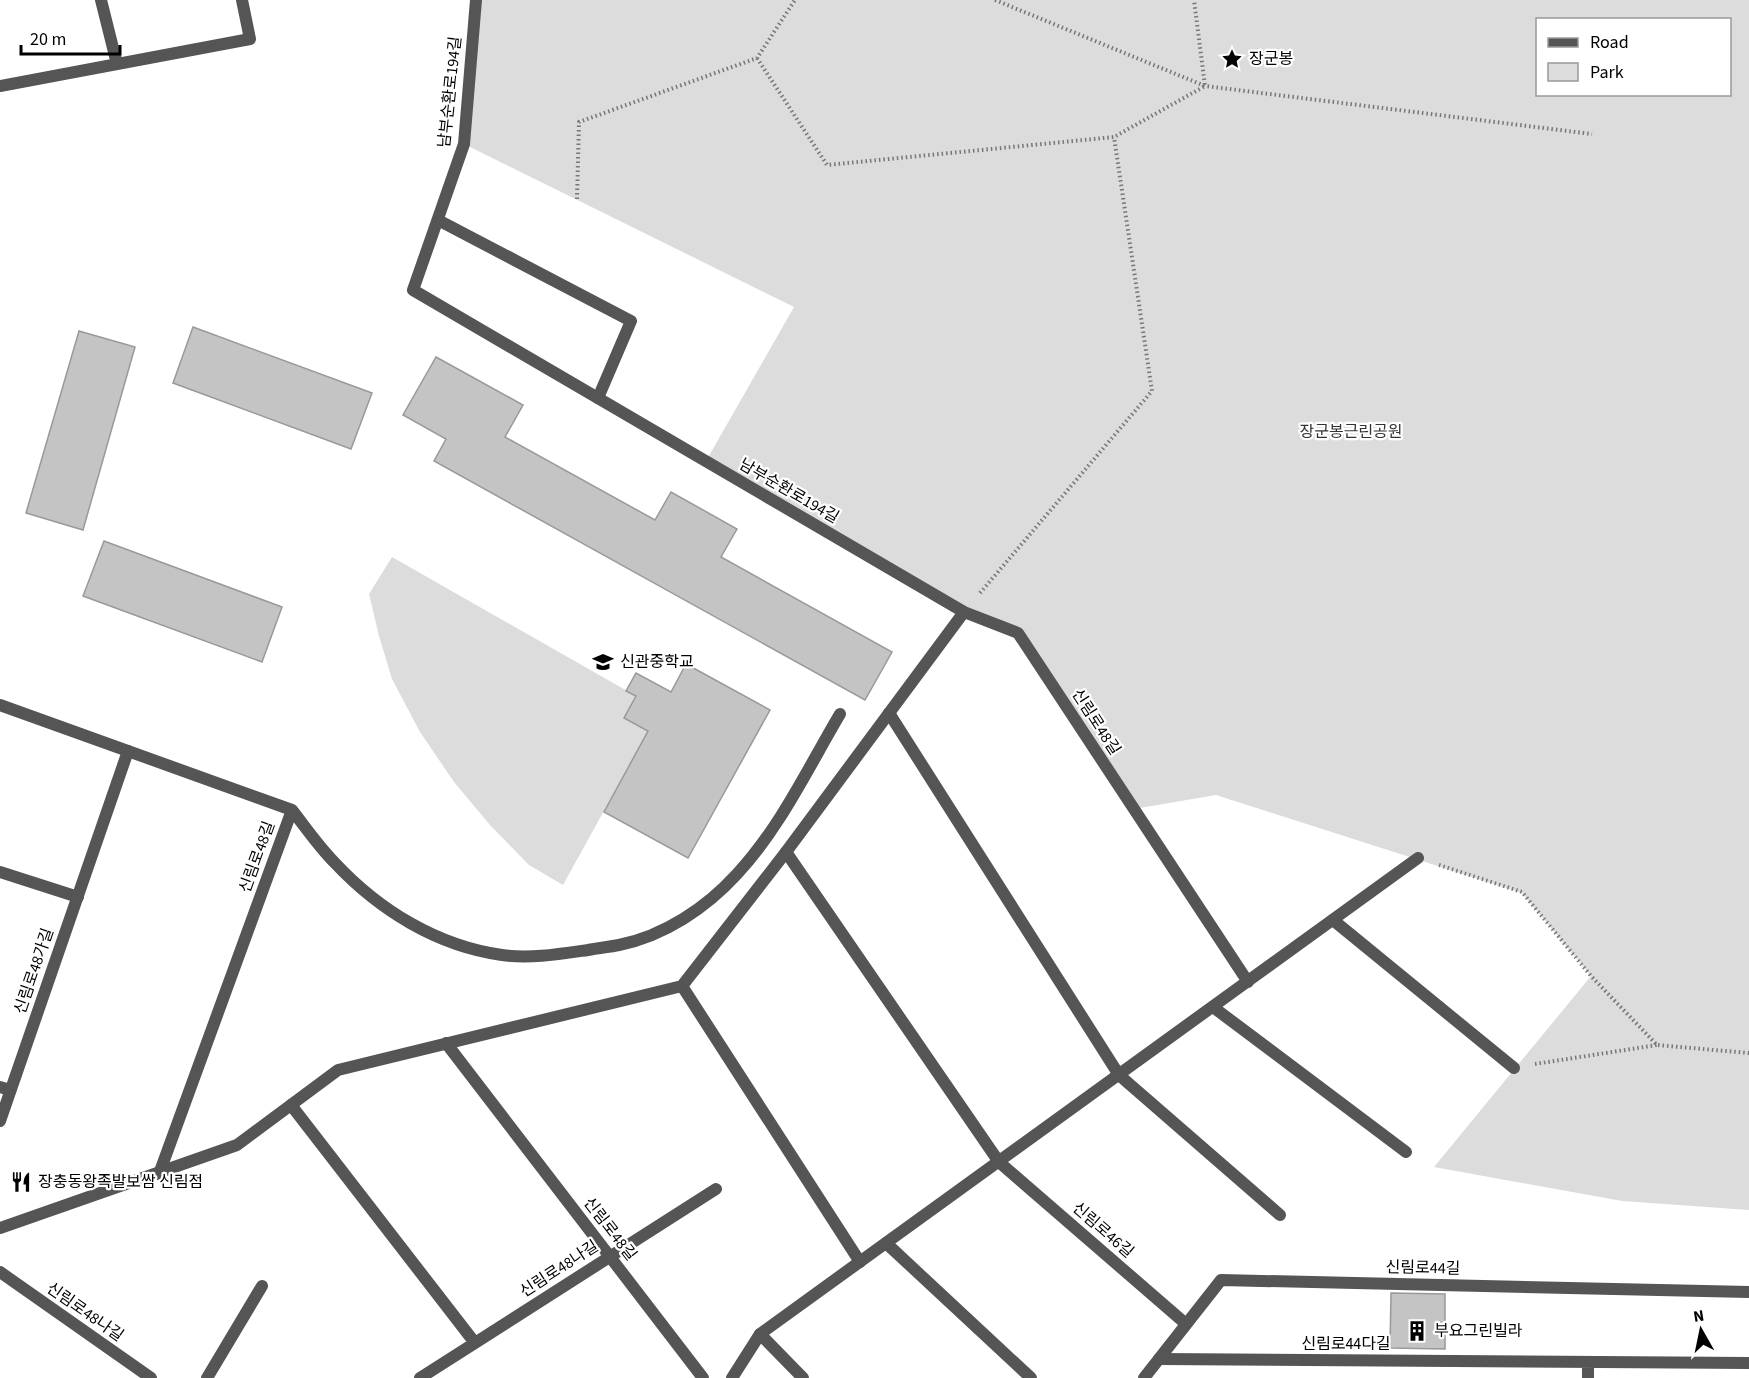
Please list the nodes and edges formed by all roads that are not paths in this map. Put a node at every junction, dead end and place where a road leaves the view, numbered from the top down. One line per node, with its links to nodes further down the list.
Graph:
1 (101, 0): 4 (street)
2 (242, 0): 4 (street)
3 (476, 0): 6 (street, 남부순환로194길)
4 (117, 64): 5 (street)
5 (0, 86)
6 (438, 220): 7 (street, 남부순환로194길); 7 (street)
7 (598, 398): 8 (street, 남부순환로194길)
8 (964, 612): 10 (street); 19 (street, 신림로48길)
9 (0, 705): 12 (street, 신림로48길)
10 (889, 713): 14 (street); 24 (street)
11 (840, 714): 13 (street)
12 (128, 751): 13 (street, 신림로48길); 17 (street, 신림로48가길)
13 (292, 810): 30 (street, 신림로48길)
14 (786, 852): 20 (street); 29 (street)
15 (1418, 858): 18 (street)
16 (0, 872): 17 (street)
17 (78, 897): 25 (street, 신림로48가길)
18 (1333, 920): 19 (street); 23 (street)
19 (1248, 982): 21 (street)
20 (682, 986): 22 (street); 36 (street)
21 (1213, 1007): 24 (street); 28 (street)
22 (446, 1043): 26 (street); 35 (street, 신림로48길)
23 (1514, 1068)
24 (1119, 1075): 29 (street); 32 (street)
25 (5, 1089): 27 (street, 신림로48가길)
26 (291, 1105): 30 (street); 42 (street)
27 (0, 1121)
28 (1406, 1152)
29 (999, 1162): 34 (street); 40 (street, 신림로46길)
30 (159, 1174): 33 (street)
31 (716, 1189): 35 (street, 신림로48나길)
32 (1280, 1215)
33 (0, 1228)
34 (886, 1244): 36 (street); 52 (street)
35 (610, 1256): 42 (street, 신림로48나길); 49 (street, 신림로48길)
36 (860, 1262): 41 (street)
37 (0, 1272): 46 (street, 신림로48나길)
38 (262, 1286): 47 (street)
39 (1749, 1292): 40 (street, 신림로44길)
40 (1186, 1324): 43 (street, 신림로44길)
41 (760, 1334): 50 (street); 51 (street)
42 (475, 1343): 48 (street, 신림로48나길)
43 (1159, 1359): 44 (street, 신림로44다길); 53 (street, 신림로44길)
44 (1588, 1362): 45 (street, 신림로44다길); 54 (street)
45 (1749, 1363)
46 (151, 1378)
47 (207, 1378)
48 (420, 1378)
49 (703, 1378)
50 (732, 1378)
51 (802, 1378)
52 (1031, 1378)
53 (1144, 1378)
54 (1588, 1378)

